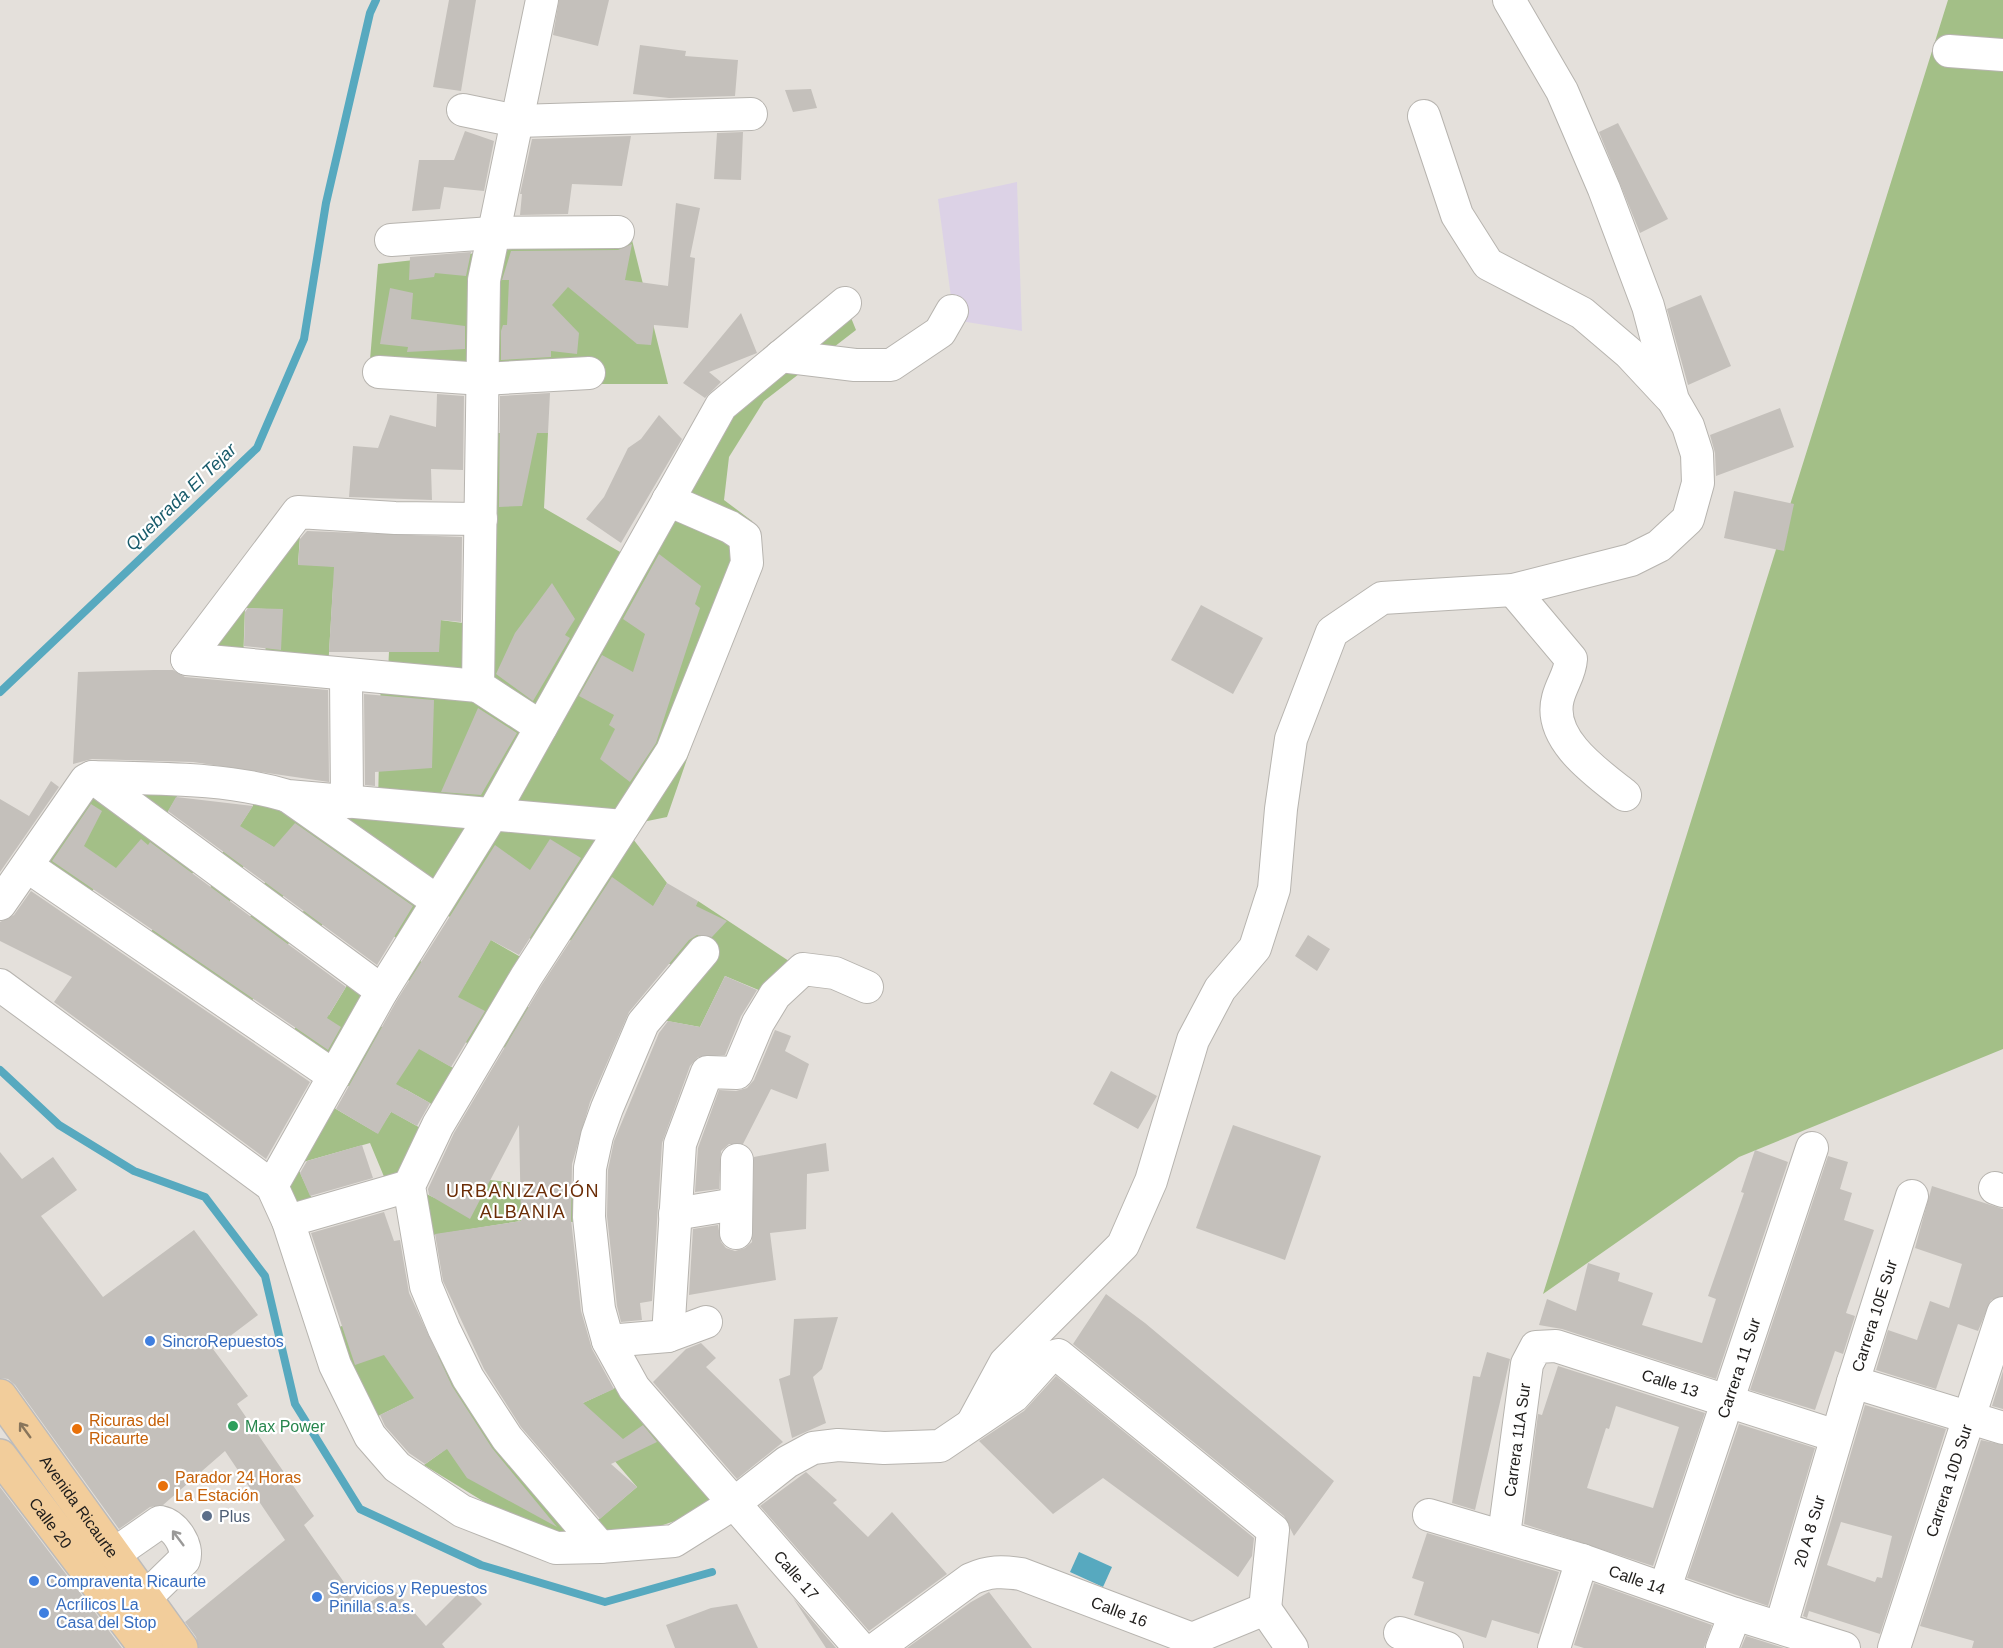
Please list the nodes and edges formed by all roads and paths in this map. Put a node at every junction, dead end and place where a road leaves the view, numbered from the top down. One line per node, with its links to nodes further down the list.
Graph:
1 (542, 0): 8 (street)
2 (1509, 0): 18 (street)
3 (1950, 51): 4 (street)
4 (2003, 55)
5 (463, 110): 8 (street)
6 (752, 114): 8 (street)
7 (1424, 116): 18 (street)
8 (517, 121): 10 (street)
9 (618, 232): 10 (street)
10 (492, 233): 11 (street); 17 (street)
11 (391, 240)
12 (845, 303): 14 (street)
13 (952, 311): 14 (street)
14 (781, 356): 19 (street)
15 (379, 372): 17 (street)
16 (589, 373): 17 (street)
17 (483, 379): 20 (street)
18 (1673, 400): 21 (street)
19 (668, 500): 24 (street); 30 (street)
20 (481, 519): 22 (street); 23 (street)
21 (1513, 590): 26 (street); 55 (street)
22 (346, 675): 23 (street); 28 (street)
23 (478, 686): 24 (street)
24 (541, 728): 29 (street)
25 (92, 777): 27 (street); 31 (street); 37 (street)
26 (1625, 795)
27 (288, 796): 28 (street); 32 (street)
28 (347, 802): 29 (street)
29 (492, 814): 30 (street); 32 (street)
30 (622, 826): 42 (street)
31 (27, 866): 33 (street); 38 (street)
32 (436, 901): 37 (street)
33 (0, 904)
34 (703, 952): 49 (street, Calle 17)
35 (0, 985): 41 (street)
36 (867, 987): 44 (street)
37 (382, 991): 38 (street)
38 (334, 1076): 41 (street)
39 (1812, 1148): 53 (street, Carrera 11 Sur)
40 (737, 1160): 44 (street)
41 (272, 1186): 45 (street)
42 (409, 1186): 45 (street); 62 (street)
43 (1912, 1196): 51 (street, Carrera 10E Sur)
44 (675, 1214): 48 (street)
45 (288, 1221): 62 (street)
46 (2003, 1313): 54 (street, Carrera 10D Sur)
47 (706, 1322): 48 (street)
48 (668, 1336): 49 (street)
49 (608, 1341): 59 (street, Calle 17)
50 (1536, 1347): 53 (street, Calle 13); 61 (street, Carrera 11A Sur)
51 (1853, 1382): 54 (street); 57 (street, Carrera 10E Sur)
52 (0, 1396): 63 (main road, Avenida Ricaurte, one-way to 52)
53 (1727, 1400): 57 (street, Calle 13); 65 (street, Carrera 11 Sur)
54 (1969, 1417): 56 (street); 80 (street, Carrera 10D Sur)
55 (972, 1425): 59 (street); 67 (street)
56 (2003, 1428)
57 (1836, 1436): 69 (street, 20 A 8 Sur)
58 (0, 1456): 71 (main road, Calle 20)
59 (736, 1502): 62 (street); 73 (street, Calle 17)
60 (1429, 1515): 61 (street, Calle 14)
61 (1504, 1535): 64 (street, Calle 14)
62 (600, 1547)
63 (114, 1554): 66 (main road, Avenida Ricaurte); 66 (street, one-way to 63)
64 (1582, 1560): 65 (street, Calle 14); 77 (street)
65 (1665, 1588): 68 (street, Calle 14)
66 (146, 1598): 72 (main road, Avenida Ricaurte)
67 (1265, 1609): 74 (street, Calle 16); 75 (street)
68 (1735, 1614): 69 (street, Calle 14); 78 (street)
69 (1781, 1626): 79 (street, Calle 14)
70 (1400, 1633): 76 (street)
71 (146, 1648)
72 (182, 1648)
73 (860, 1648)
74 (877, 1648)
75 (1292, 1648)
76 (1447, 1648)
77 (1554, 1648)
78 (1722, 1648)
79 (1844, 1648)
80 (1894, 1648)

